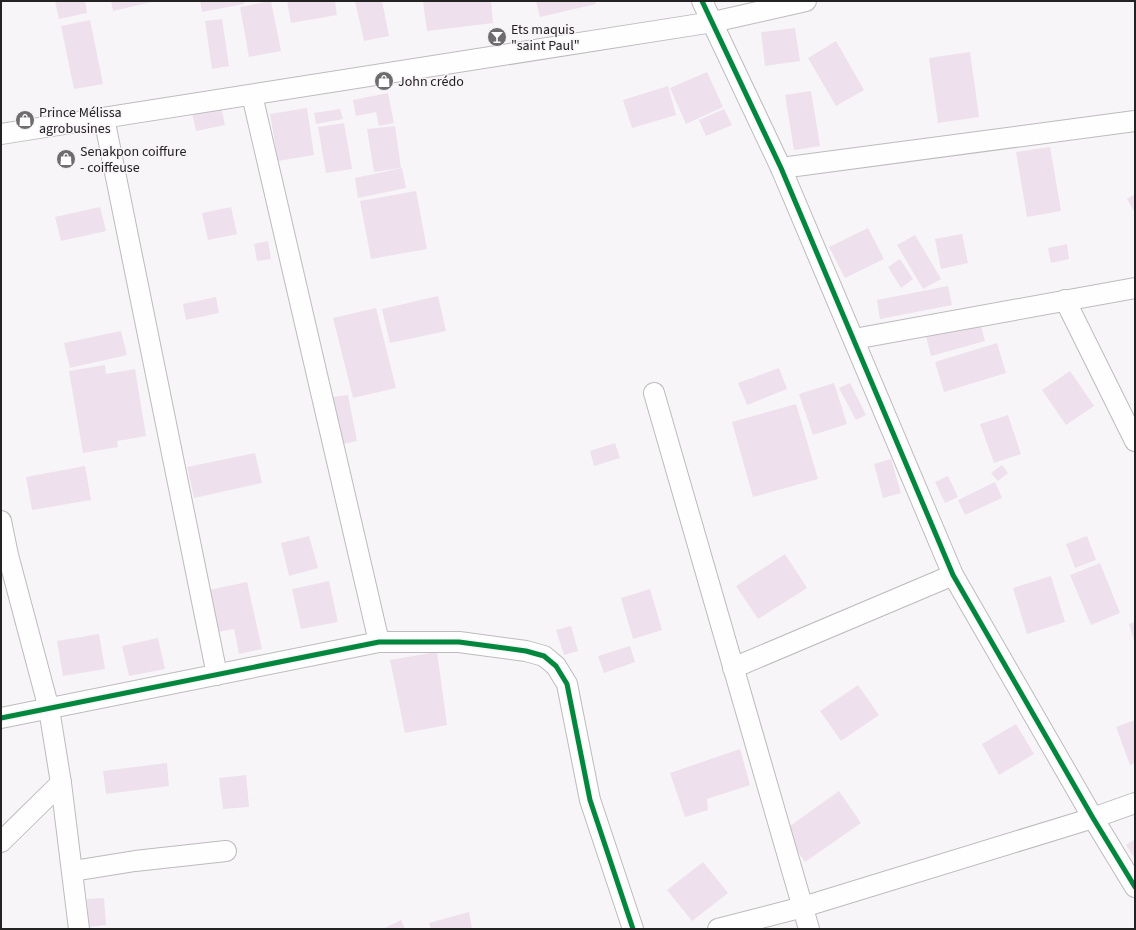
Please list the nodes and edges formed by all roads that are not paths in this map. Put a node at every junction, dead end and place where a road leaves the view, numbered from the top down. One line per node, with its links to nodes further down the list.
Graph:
1 (702, 1): 3 (street)
2 (806, 1): 3 (street)
3 (713, 22): 4 (street); 8 (street)
4 (252, 95): 5 (street); 17 (street)
5 (104, 118): 7 (street); 19 (street)
6 (1135, 121): 8 (street)
7 (1, 134)
8 (781, 168): 11 (street)
9 (1135, 288): 10 (street)
10 (1065, 300): 11 (street); 13 (street)
11 (854, 339): 16 (street)
12 (654, 393): 18 (street)
13 (1135, 441)
14 (1, 521): 15 (street)
15 (4, 556): 20 (street)
16 (953, 575): 18 (street); 24 (street)
17 (379, 642): 19 (street); 31 (street)
18 (733, 668): 29 (street)
19 (217, 675): 20 (street)
20 (49, 709): 21 (street); 22 (street)
21 (1, 718)
22 (61, 783): 25 (street); 27 (street)
23 (1135, 803): 24 (street)
24 (1093, 818): 28 (street); 29 (street)
25 (1, 842)
26 (226, 851): 27 (street)
27 (73, 871): 30 (street)
28 (1135, 887)
29 (803, 907): 32 (street); 33 (street)
30 (79, 929)
31 (633, 929)
32 (718, 929)
33 (809, 929)

